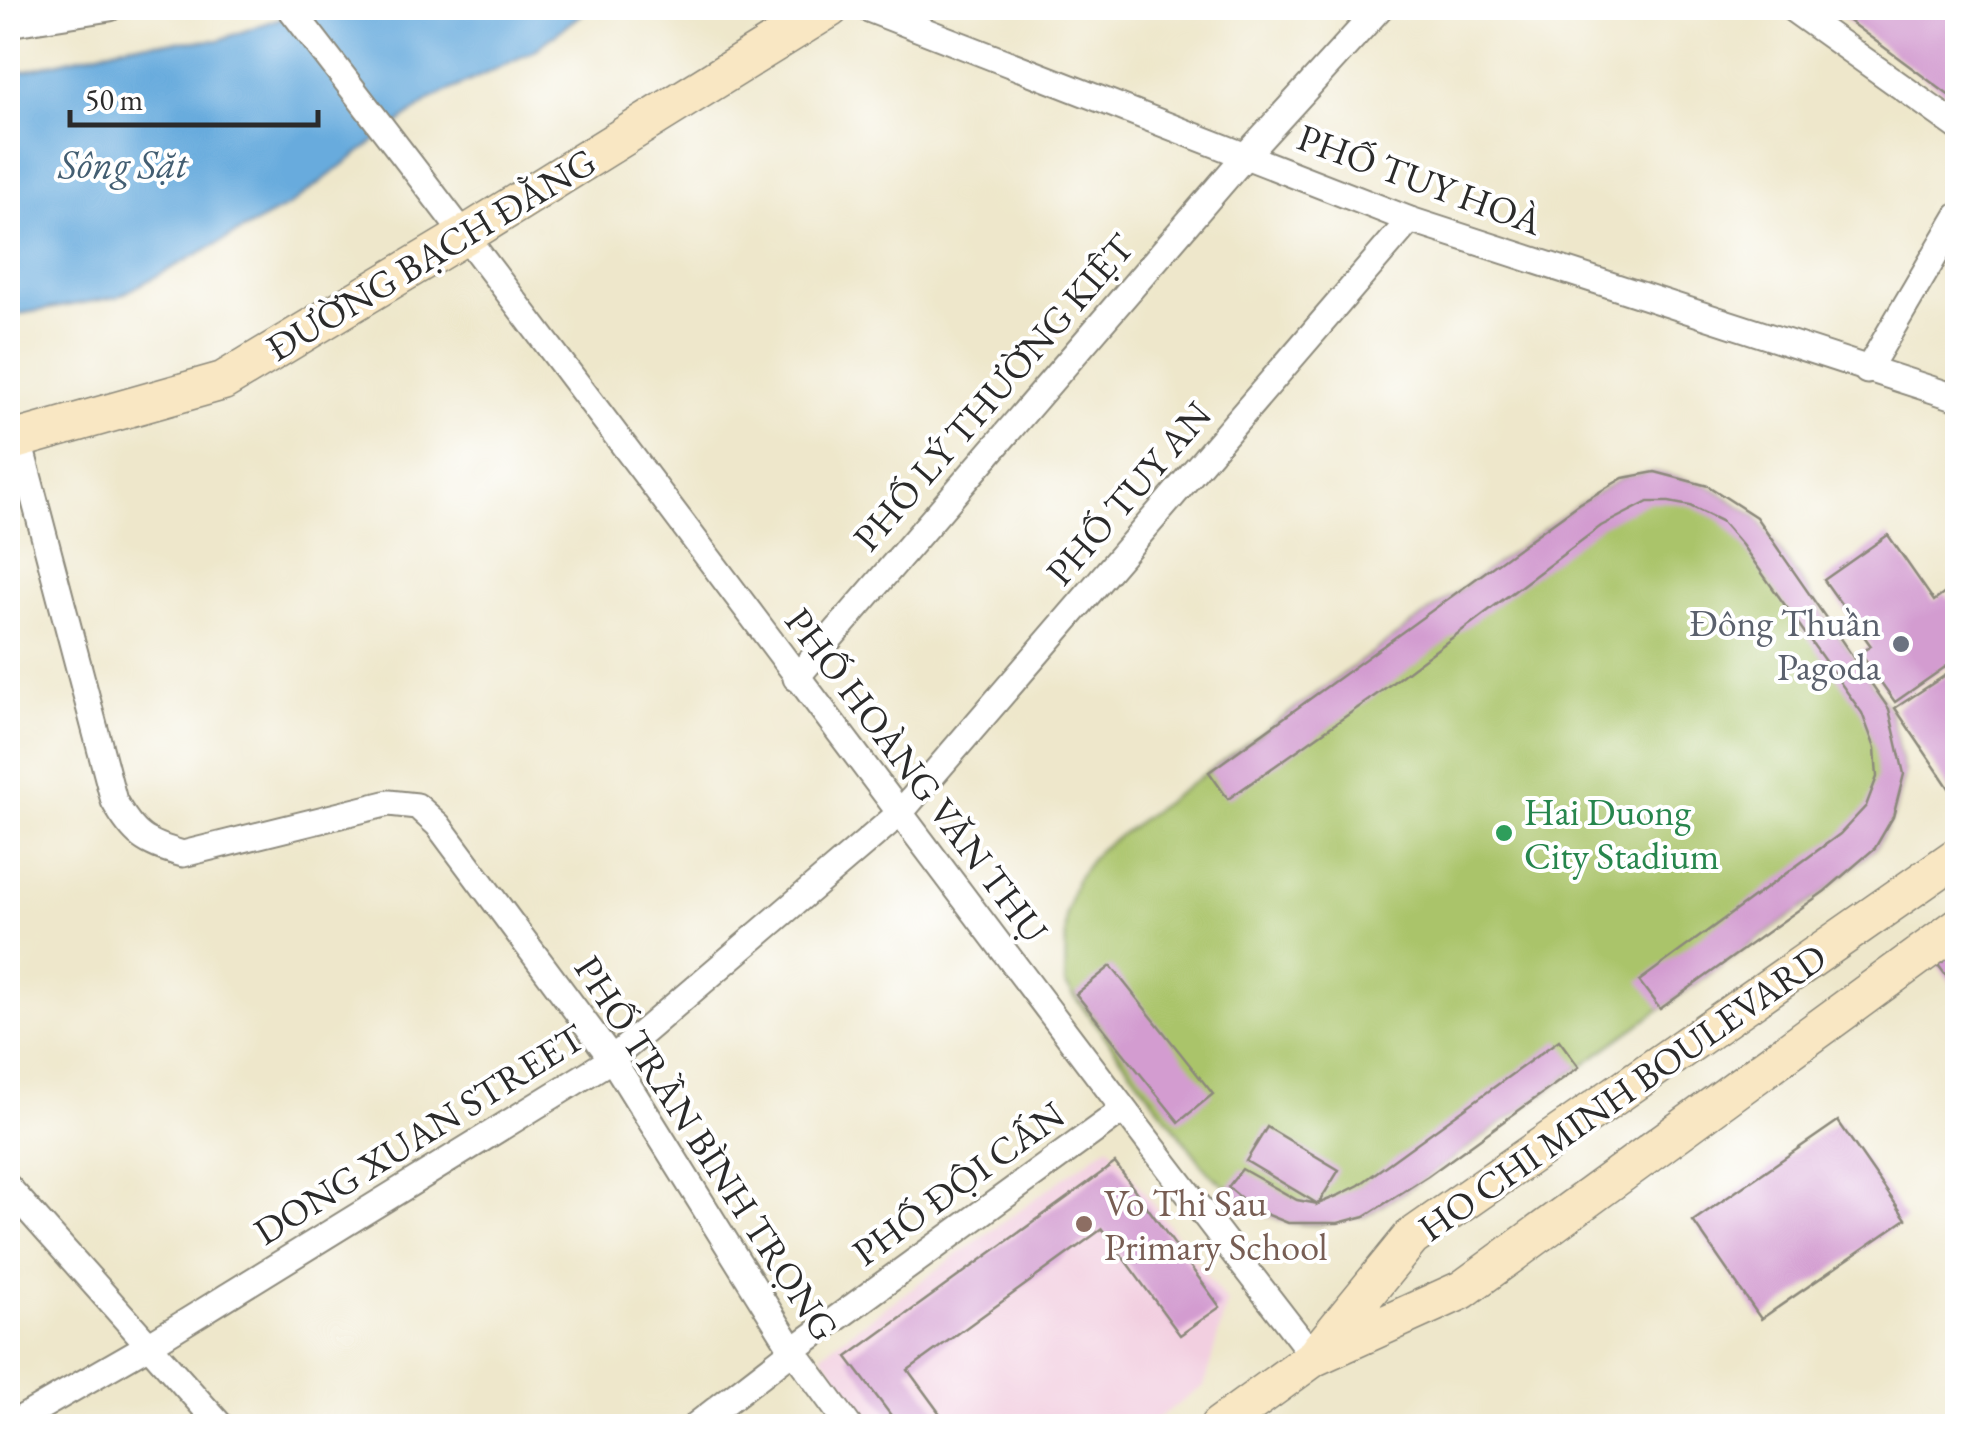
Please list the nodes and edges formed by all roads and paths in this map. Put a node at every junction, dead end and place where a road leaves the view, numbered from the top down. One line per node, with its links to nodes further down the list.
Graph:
1 (110, 8): 7 (street)
2 (290, 8): 12 (street, PHỐ HOÀNG VĂN THỤ)
3 (830, 8): 12 (street, ĐƯỜNG BẠCH ĐẰNG)
4 (866, 8): 9 (street, PHỐ TUY HOÀ)
5 (1380, 8): 9 (street, PHỐ LÝ THƯỜNG KIỆT)
6 (1791, 8): 8 (street)
7 (8, 24)
8 (1958, 127)
9 (1246, 156): 11 (street, PHỐ TUY HOÀ); 16 (street, PHỐ LÝ THƯỜNG KIỆT)
10 (1958, 216): 13 (street)
11 (1410, 220): 13 (street, PHỐ TUY HOÀ); 17 (street, PHỐ TUY AN)
12 (464, 236): 15 (street, ĐƯỜNG BẠCH ĐẰNG); 16 (street, PHỐ HOÀNG VĂN THỤ)
13 (1867, 371): 14 (street, PHỐ TUY HOÀ)
14 (1958, 398)
15 (13, 441): 20 (street, PHỐ TRẦN BÌNH TRỌNG)
16 (796, 678): 17 (street, PHỐ HOÀNG VĂN THỤ)
17 (900, 813): 20 (street, DONG XUAN STREET); 21 (street, PHỐ HOÀNG VĂN THỤ)
18 (1958, 856): 25 (street, HO CHI MINH BOULEVARD)
19 (1958, 927): 25 (street, HO CHI MINH BOULEVARD)
20 (612, 1059): 23 (street, DONG XUAN STREET); 24 (street, PHỐ TRẦN BÌNH TRỌNG)
21 (1122, 1110): 24 (street, PHỐ ĐỘI CẤN); 25 (street, PHỐ HOÀNG VĂN THỤ)
22 (8, 1187): 23 (street)
23 (147, 1346): 26 (street, DONG XUAN STREET); 27 (street)
24 (793, 1350): 28 (street, PHỐ ĐỘI CẤN); 29 (street, PHỐ TRẦN BÌNH TRỌNG)
25 (1314, 1357): 30 (street, HO CHI MINH BOULEVARD)
26 (8, 1426)
27 (221, 1426)
28 (695, 1426)
29 (849, 1426)
30 (1219, 1426)

